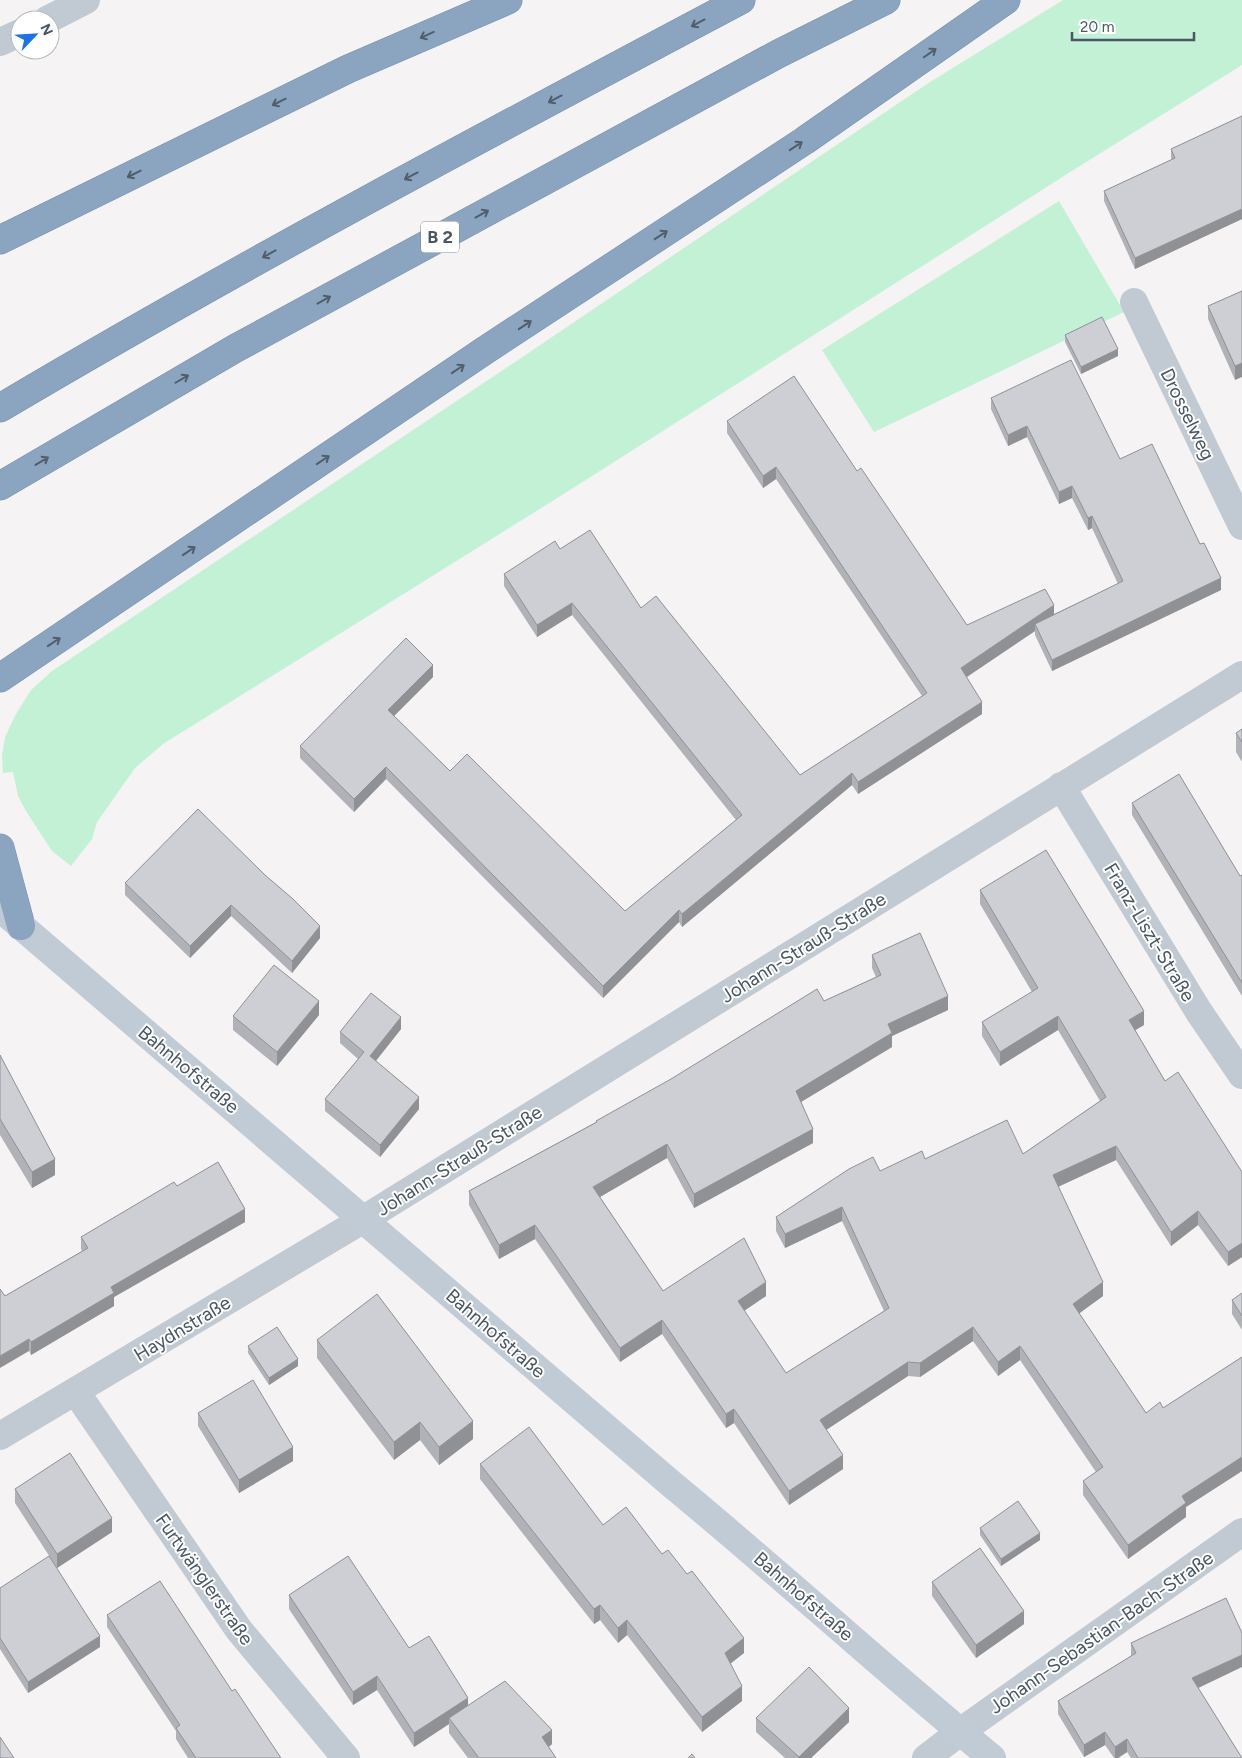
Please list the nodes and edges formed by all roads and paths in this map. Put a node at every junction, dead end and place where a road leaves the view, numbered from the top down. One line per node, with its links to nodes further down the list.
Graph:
1 (86, 0): 6 (street)
2 (508, 0): 7 (highway, one-way to 7)
3 (741, 0): 9 (highway, one-way to 9)
4 (886, 0): 10 (highway, B 2, one-way to 4)
5 (1006, 0): 12 (highway, one-way to 5)
6 (60, 14)
7 (0, 240)
8 (1134, 302): 11 (street, Drosselweg)
9 (0, 408)
10 (0, 486)
11 (1242, 526)
12 (7, 673): 14 (highway)
13 (1242, 675): 15 (street, Johann-Strauß-Straße)
14 (0, 699)
15 (1061, 786): 19 (street, Franz-Liszt-Straße); 20 (street, Johann-Strauß-Straße)
16 (0, 848): 18 (highway)
17 (0, 908): 18 (main road, Bahnhofstraße)
18 (21, 926): 20 (main road, Bahnhofstraße)
19 (1242, 1075)
20 (364, 1219): 21 (street, Haydnstraße); 24 (main road, Bahnhofstraße)
21 (76, 1392): 22 (street, Haydnstraße); 25 (street, Furtwänglerstraße)
22 (0, 1436)
23 (1242, 1532): 24 (street, Johann-Sebastian-Bach-Straße)
24 (960, 1732): 26 (street, Johann-Sebastian-Bach-Straße); 27 (main road, Bahnhofstraße)
25 (346, 1758)
26 (926, 1758)
27 (992, 1758)

